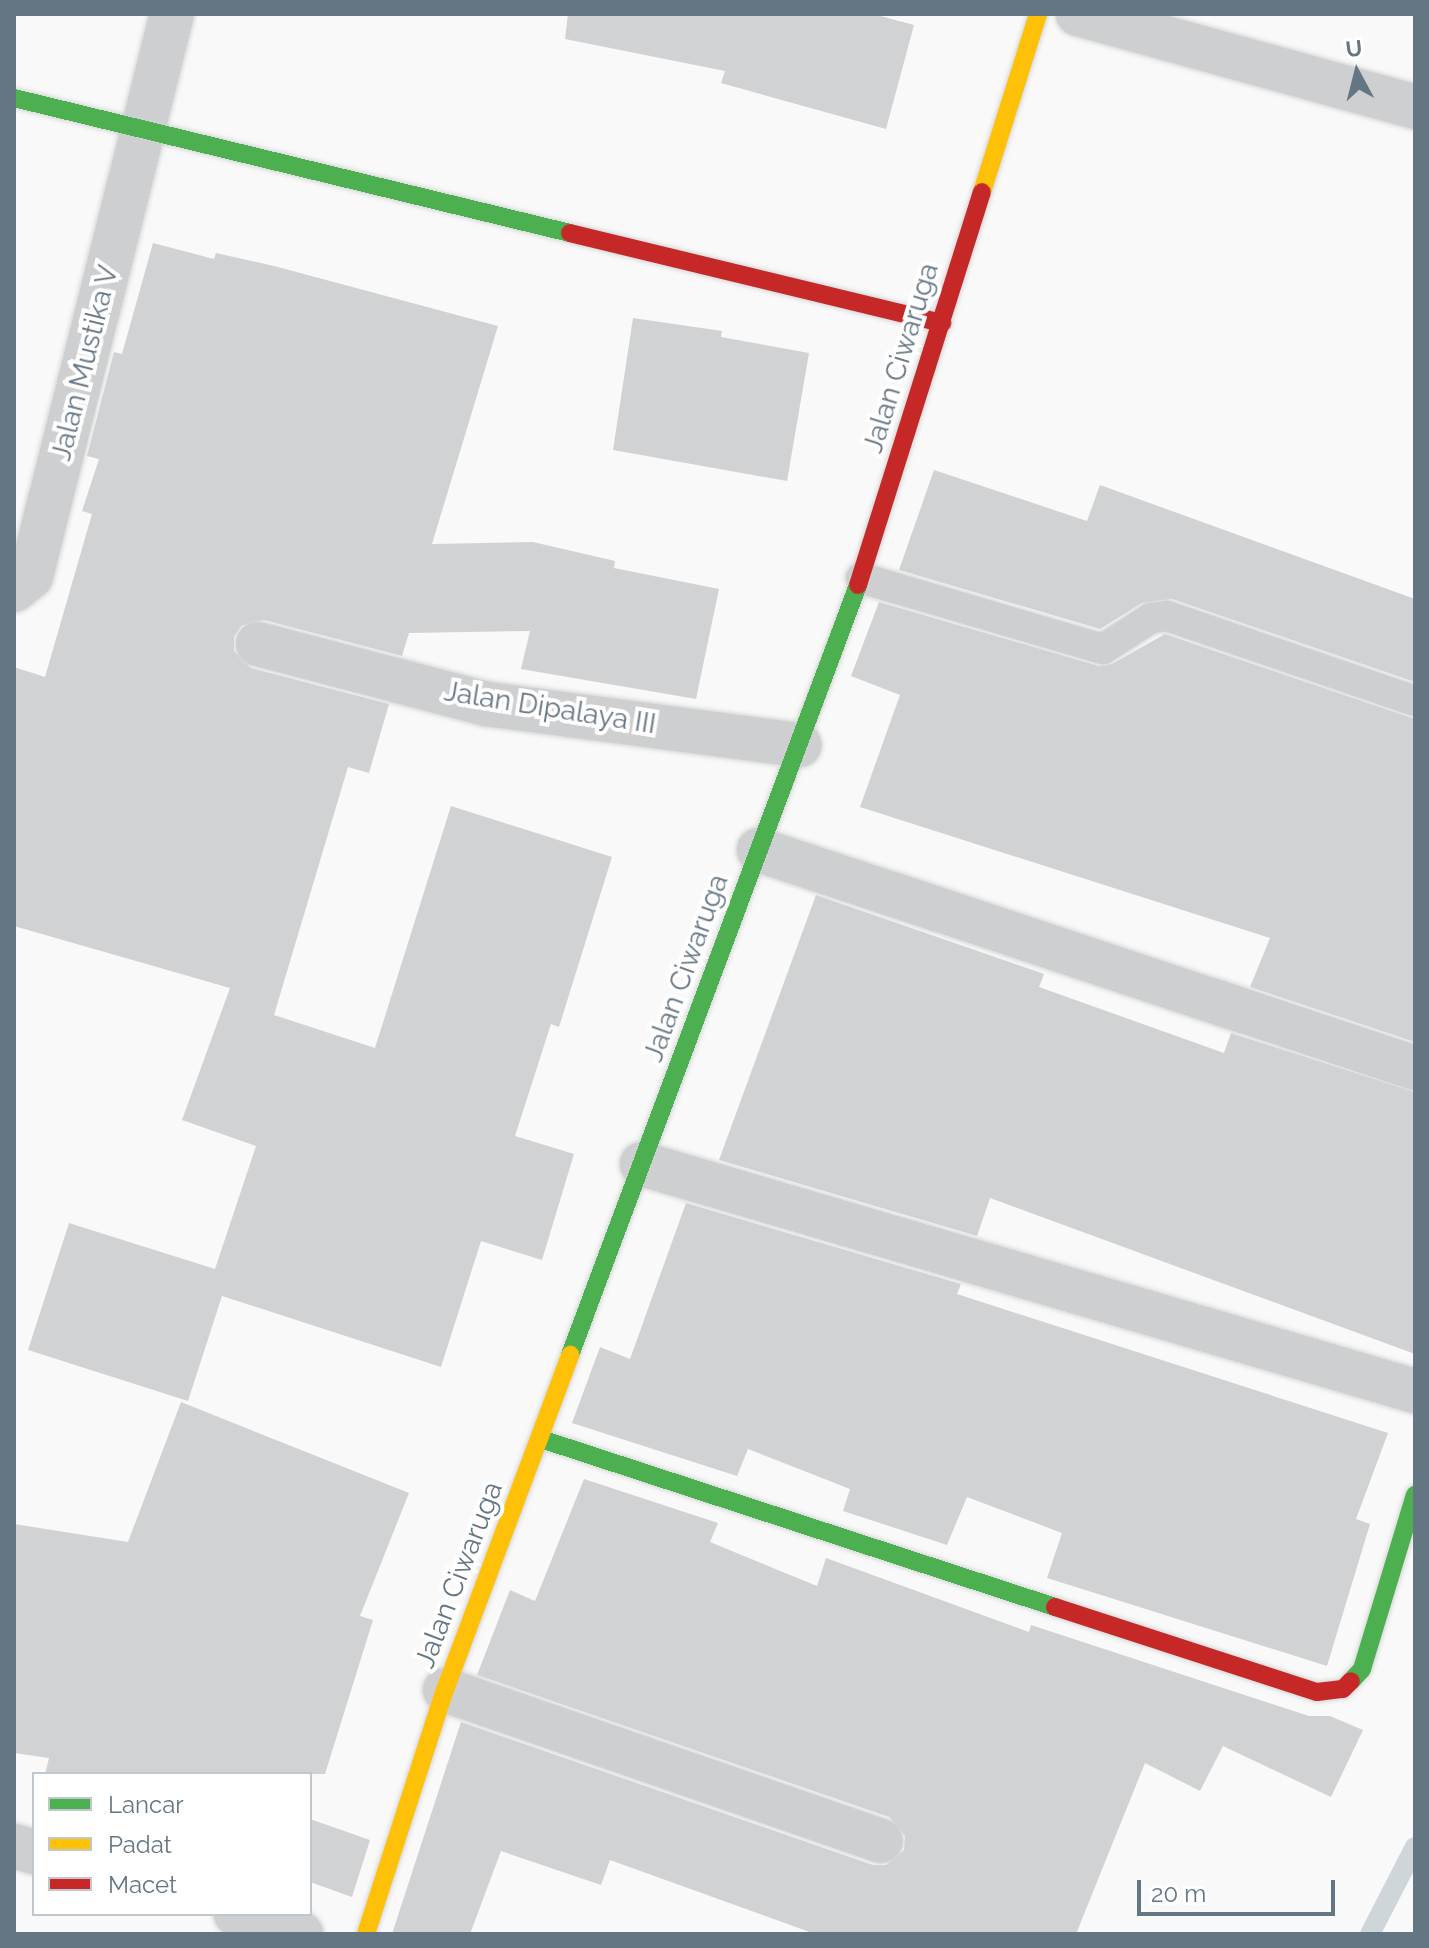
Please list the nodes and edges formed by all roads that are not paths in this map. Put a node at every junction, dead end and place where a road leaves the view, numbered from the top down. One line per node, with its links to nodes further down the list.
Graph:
1 (172, 14): 6 (street, Jalan Mustika V)
2 (1038, 14): 7 (street, Jalan Ciwaruga)
3 (1078, 14): 5 (street)
4 (14, 98): 6 (street)
5 (1415, 107)
6 (145, 127): 7 (street); 9 (street, Jalan Mustika V)
7 (942, 323): 8 (street, Jalan Ciwaruga)
8 (861, 578): 11 (lane); 12 (street, Jalan Ciwaruga)
9 (14, 590)
10 (258, 644): 12 (street, Jalan Dipalaya III)
11 (1415, 701)
12 (799, 745): 13 (street, Jalan Ciwaruga)
13 (759, 850): 14 (street); 15 (street, Jalan Ciwaruga)
14 (1415, 1068)
15 (642, 1164): 16 (street); 17 (street, Jalan Ciwaruga)
16 (1415, 1391)
17 (541, 1439): 18 (street); 19 (street, Jalan Ciwaruga)
18 (1415, 1495)
19 (445, 1690): 20 (street); 23 (street, Jalan Ciwaruga)
20 (881, 1841)
21 (242, 1916): 22 (street)
22 (301, 1934)
23 (366, 1934)

